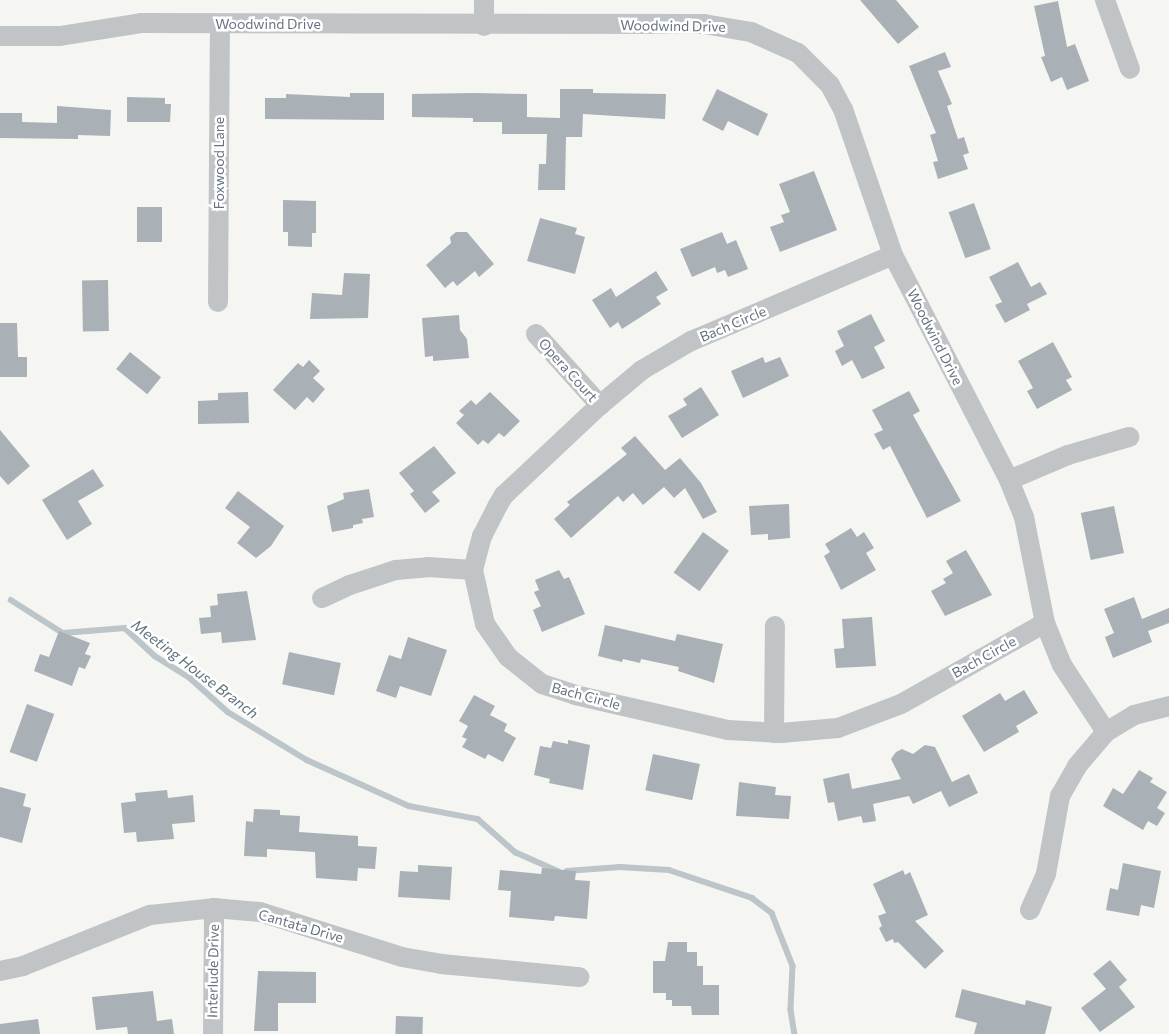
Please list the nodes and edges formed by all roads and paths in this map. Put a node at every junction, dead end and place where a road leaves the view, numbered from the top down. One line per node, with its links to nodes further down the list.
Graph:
1 (484, 0): 4 (street)
2 (1105, 0): 6 (street)
3 (220, 24): 4 (street, Woodwind Drive); 5 (street, Woodwind Drive); 8 (street, Foxwood Lane)
4 (484, 26): 7 (street, Woodwind Drive)
5 (0, 36)
6 (1130, 69)
7 (893, 255): 10 (street, Bach Circle); 12 (street, Woodwind Drive)
8 (218, 302)
9 (536, 334): 10 (street, Opera Court)
10 (600, 405): 13 (street, Bach Circle)
11 (1129, 437): 12 (street)
12 (1009, 480): 15 (street, Woodwind Drive)
13 (473, 570): 14 (street); 19 (street, Bach Circle)
14 (322, 598)
15 (1045, 623): 18 (street, Woodwind Drive); 19 (street, Bach Circle)
16 (775, 626): 19 (street)
17 (1169, 706): 18 (street)
18 (1106, 732): 21 (street)
19 (774, 733)
20 (214, 908): 22 (street, Cantata Drive); 23 (street, Cantata Drive); 24 (street, Interlude Drive)
21 (1030, 910)
22 (0, 971)
23 (579, 977)
24 (213, 1034)

